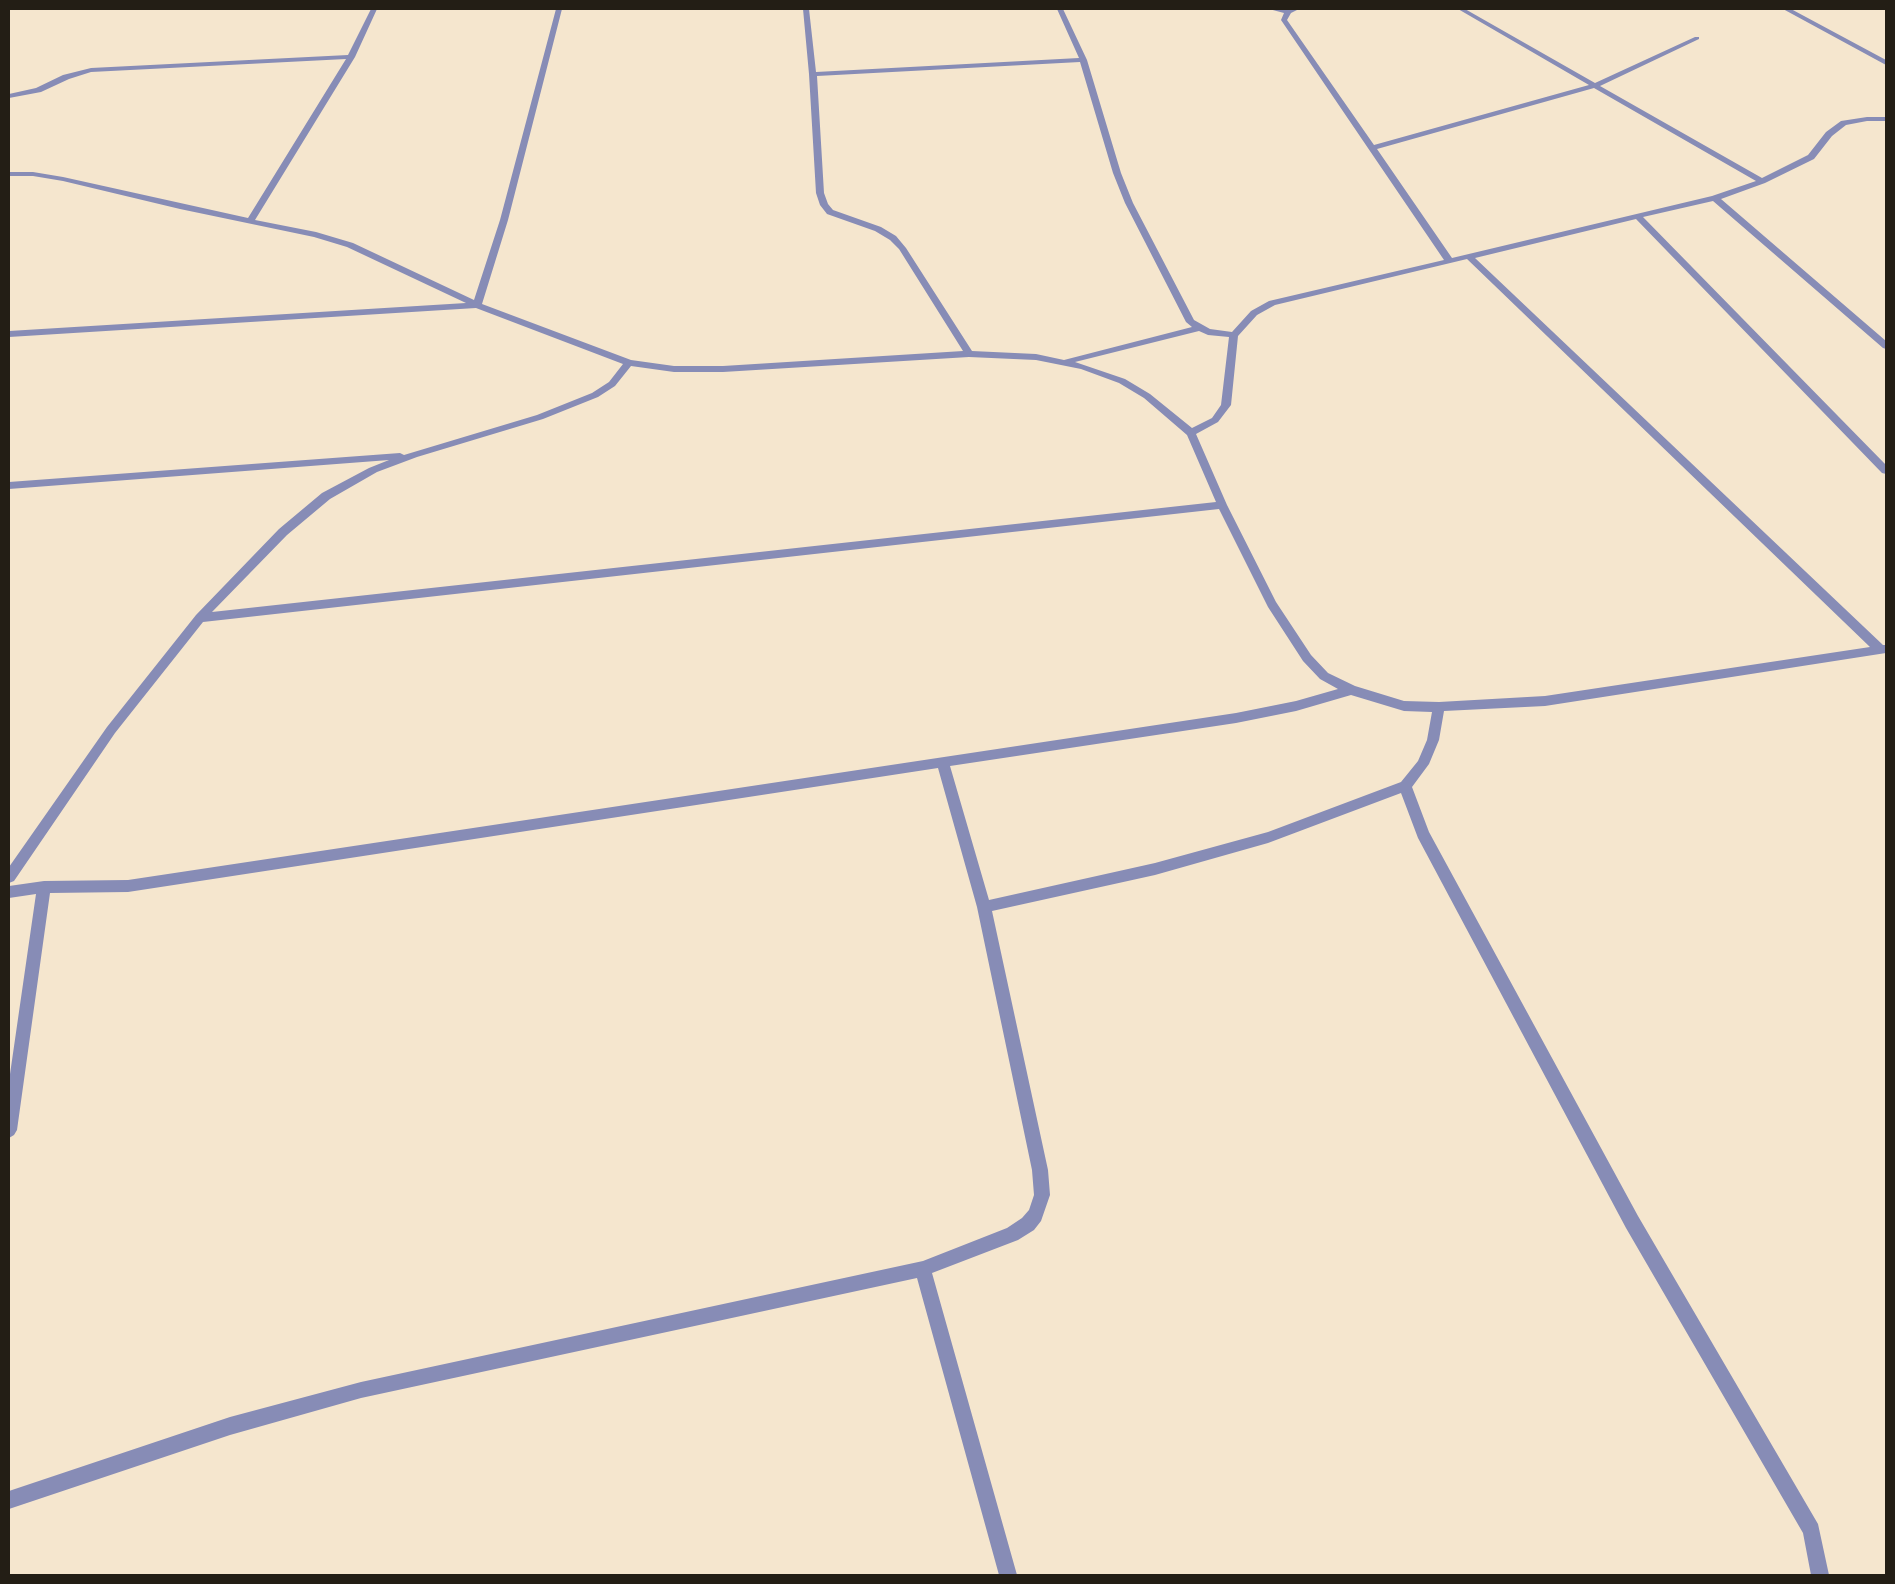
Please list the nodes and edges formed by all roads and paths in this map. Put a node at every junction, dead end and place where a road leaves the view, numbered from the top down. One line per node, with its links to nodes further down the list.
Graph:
1 (374, 9): 10 (street)
2 (559, 9): 25 (street)
3 (806, 9): 13 (street)
4 (1060, 9): 11 (street)
5 (1272, 9): 8 (street)
6 (1461, 9): 14 (street)
7 (1786, 9): 12 (street)
8 (1292, 10): 17 (street)
9 (1697, 38): 14 (street)
10 (351, 57): 15 (street); 22 (street)
11 (1083, 60): 13 (street); 26 (street)
12 (1886, 63)
13 (813, 74): 30 (street)
14 (1594, 86): 17 (street); 19 (street)
15 (9, 96)
16 (1886, 119): 19 (street)
17 (1373, 148): 24 (street)
18 (9, 174): 22 (street)
19 (1762, 181): 20 (street)
20 (1715, 198): 21 (street); 29 (street)
21 (1638, 217): 23 (street); 35 (street)
22 (251, 220): 25 (street)
23 (1468, 256): 24 (street); 39 (street)
24 (1449, 260): 28 (street)
25 (477, 305): 27 (street); 32 (street)
26 (1199, 328): 28 (street); 31 (street)
27 (9, 334)
28 (1234, 335): 33 (street)
29 (1886, 346)
30 (969, 354): 31 (street); 32 (street)
31 (1063, 362): 33 (street)
32 (629, 363): 34 (street)
33 (1191, 433): 37 (street)
34 (413, 455): 36 (street); 38 (street)
35 (1886, 471)
36 (9, 485)
37 (1222, 505): 38 (street); 40 (street)
38 (200, 618): 44 (street)
39 (1884, 650): 41 (street)
40 (1351, 690): 41 (street); 42 (street)
41 (1439, 707): 43 (street)
42 (944, 763): 45 (street); 47 (street)
43 (1405, 786): 47 (street); 52 (street)
44 (9, 876)
45 (44, 887): 46 (street); 48 (street)
46 (9, 892)
47 (984, 907): 49 (street)
48 (9, 1130)
49 (924, 1269): 50 (street); 51 (street)
50 (9, 1500)
51 (1008, 1575)
52 (1820, 1575)

